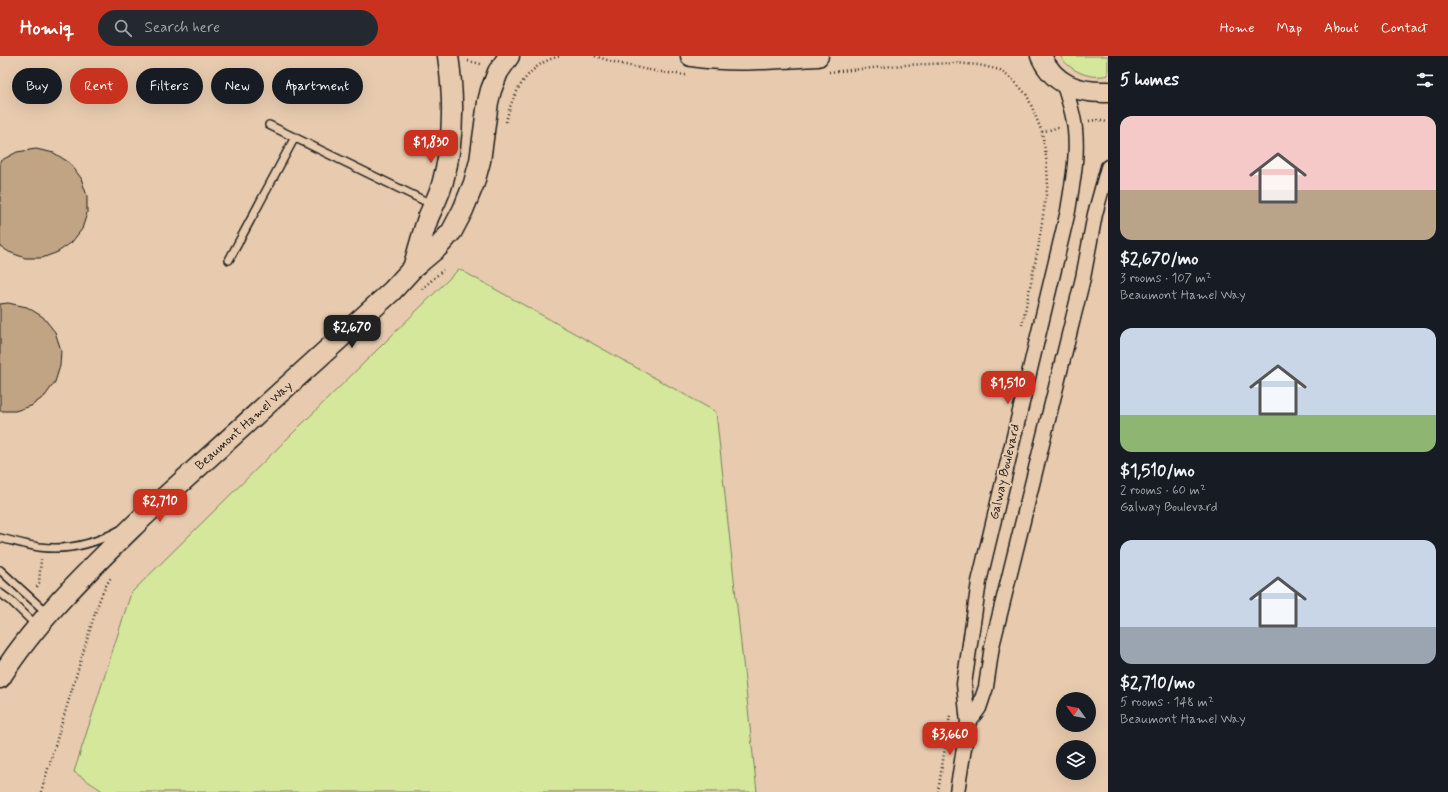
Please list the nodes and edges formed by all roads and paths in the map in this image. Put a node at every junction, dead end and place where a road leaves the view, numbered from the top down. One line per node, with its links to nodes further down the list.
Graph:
1 (510, 56): 22 (main road, Beaumont Hamel Way)
2 (561, 56): 11 (path)
3 (595, 56): 9 (path)
4 (691, 56): 7 (main road)
5 (1040, 56): 10 (main road)
6 (456, 59): 8 (path); 20 (main road, Beaumont Hamel Way)
7 (822, 64): 17 (path)
8 (488, 66)
9 (690, 76)
10 (1063, 82): 12 (main road); 36 (street, Galway Boulevard)
11 (519, 85)
12 (1108, 92)
13 (1084, 122): 14 (path)
14 (1108, 122)
15 (269, 125): 18 (lane)
16 (1057, 128): 17 (path)
17 (1042, 132): 25 (path)
18 (295, 138): 20 (lane); 21 (lane)
19 (1108, 167): 36 (street, Galway Boulevard)
20 (433, 205): 22 (main road, Beaumont Hamel Way)
21 (229, 260)
22 (413, 268): 26 (main road, Beaumont Hamel Way)
23 (445, 268): 24 (path)
24 (421, 289)
25 (1022, 326)
26 (143, 517): 27 (lane); 33 (main road, Beaumont Hamel Way)
27 (0, 538)
28 (41, 558): 31 (path)
29 (0, 570): 33 (lane)
30 (115, 572): 37 (path)
31 (35, 589)
32 (0, 593): 33 (lane)
33 (43, 621): 34 (main road, Beaumont Hamel Way)
34 (0, 678)
35 (950, 710): 38 (path)
36 (968, 723): 39 (street, Galway Boulevard)
37 (41, 792)
38 (938, 792)
39 (957, 792)

